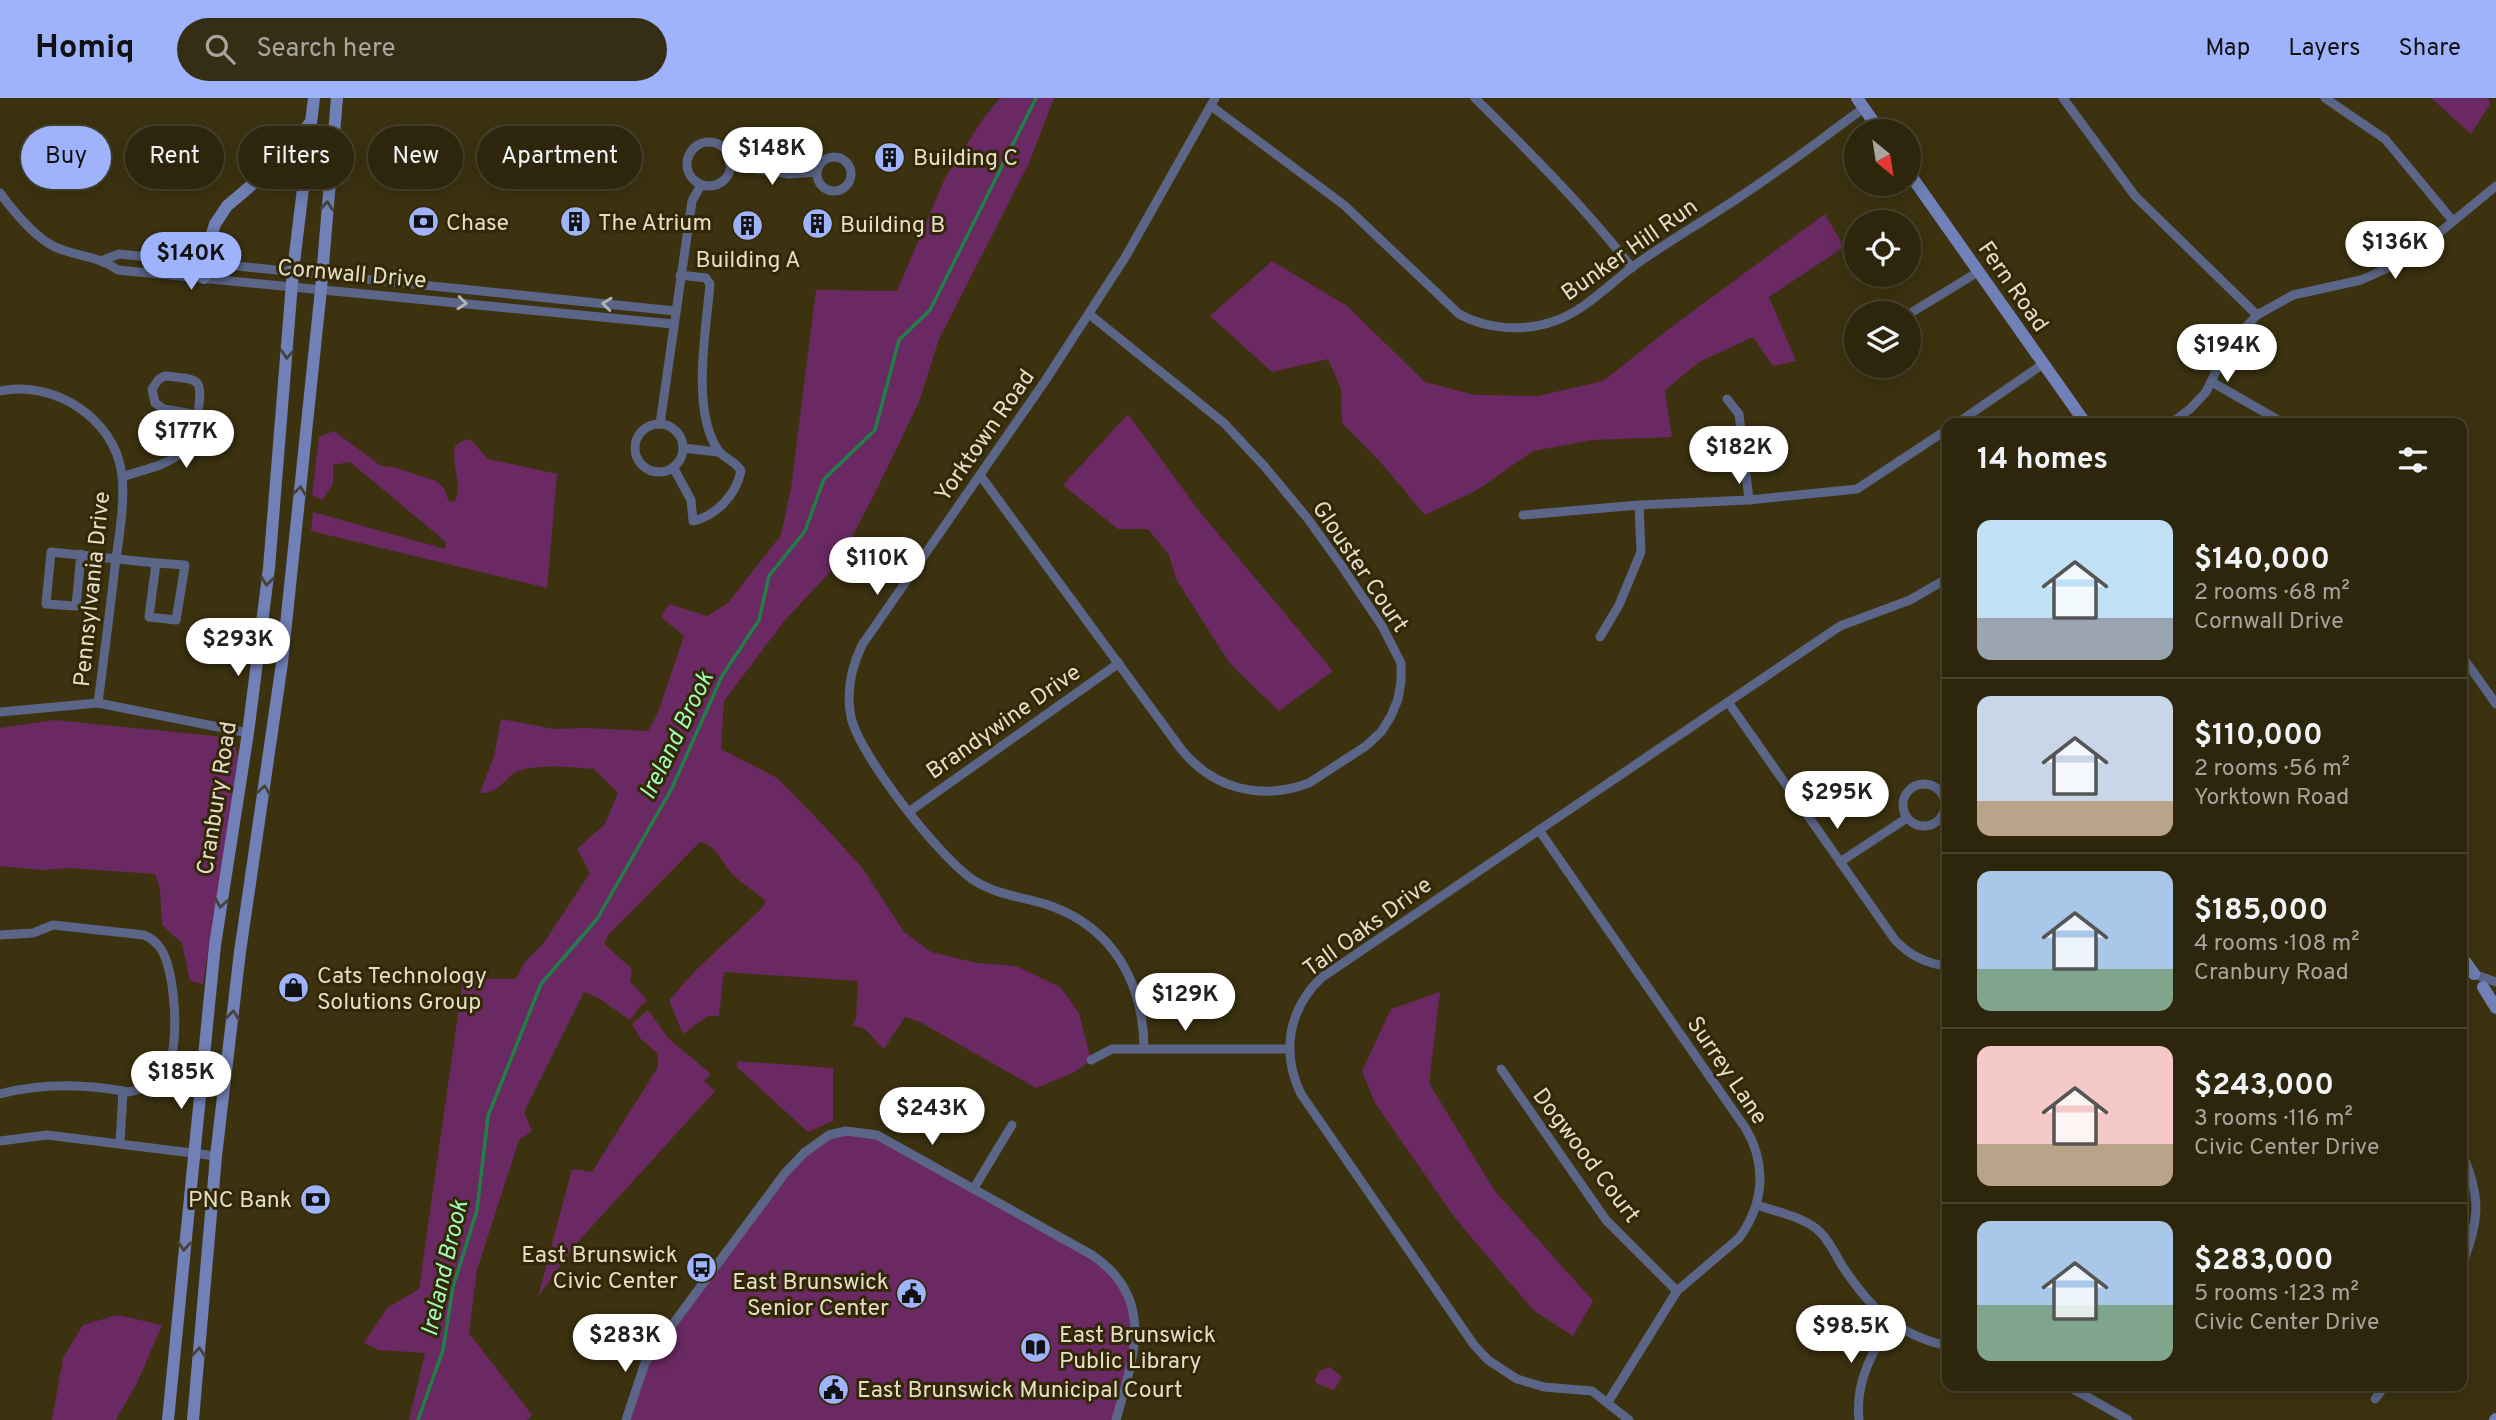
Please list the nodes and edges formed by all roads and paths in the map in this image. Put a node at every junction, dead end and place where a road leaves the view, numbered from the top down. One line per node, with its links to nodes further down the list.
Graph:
1 (314, 98): 8 (main road, Cranbury Road)
2 (337, 98): 22 (main road, Cranbury Road, one-way to 2)
3 (1475, 98): 19 (street)
4 (2063, 98): 30 (street)
5 (2325, 98): 16 (street)
6 (1213, 102): 19 (street, Bunker Hill Run); 29 (street, Yorktown Road)
7 (1861, 103): 9 (main road); 19 (street, Bunker Hill Run)
8 (312, 118): 18 (main road); 20 (main road, Cranbury Road)
9 (1872, 119)
10 (730, 165): 11 (street); 12 (street); 12 (street)
11 (817, 172): 11 (street)
12 (701, 185): 23 (street)
13 (2496, 186): 16 (street)
14 (1922, 192): 21 (main road, Fern Road)
15 (0, 193): 17 (street)
16 (2453, 222): 30 (street)
17 (103, 260): 18 (street, Cornwall Drive); 24 (street, Cornwall Drive)
18 (206, 263): 20 (street, Cornwall Drive); 24 (main road)
19 (1632, 268)
20 (293, 271): 22 (street, Cornwall Drive); 25 (main road, Cranbury Road)
21 (1978, 272): 27 (street); 32 (main road, Fern Road)
22 (321, 274): 26 (main road, Cranbury Road); 28 (street, Cornwall Drive, one-way to 22)
23 (680, 275): 28 (street); 44 (street)
24 (204, 278): 25 (street, Cornwall Drive)
25 (292, 286): 26 (street, Cornwall Drive); 62 (main road, Cranbury Road, one-way to 62)
26 (321, 289): 31 (street, Cornwall Drive, one-way to 31); 87 (main road, Cranbury Road, one-way to 26)
27 (1921, 307)
28 (675, 311): 31 (street)
29 (1088, 314): 46 (street, Yorktown Road); 56 (street, Glouster Court)
30 (2257, 315): 33 (street)
31 (673, 324): 41 (street)
32 (2043, 364): 37 (street); 38 (main road, Fern Road)
33 (2212, 382): 39 (street); 40 (street)
34 (0, 391): 47 (street, Pennsylvania Drive)
35 (1727, 399): 48 (street)
36 (198, 415): 36 (street); 47 (street)
37 (1965, 418)
38 (2082, 418)
39 (2177, 418)
40 (2275, 418)
41 (660, 424): 43 (street); 45 (street)
42 (1942, 433): 48 (street)
43 (683, 448): 44 (street); 45 (street)
44 (719, 452): 45 (street)
45 (673, 467)
46 (980, 475): 56 (street, Glouster Court); 64 (street, Yorktown Road)
47 (122, 477): 52 (street, Pennsylvania Drive)
48 (1749, 500): 49 (street)
49 (1639, 505): 50 (street); 55 (street)
50 (1523, 515)
51 (81, 554): 51 (street); 52 (street)
52 (116, 558): 53 (street); 59 (street, Pennsylvania Drive)
53 (156, 563): 53 (street)
54 (1942, 581): 58 (street, Tall Oaks Drive)
55 (1600, 637)
56 (1119, 663): 64 (street, Brandywine Drive)
57 (2467, 663): 60 (street)
58 (1728, 702): 67 (street, Tall Oaks Drive); 68 (street)
59 (98, 703): 61 (street); 62 (street)
60 (2496, 704)
61 (0, 712)
62 (247, 733): 86 (main road, Cranbury Road, one-way to 86)
63 (1942, 795): 66 (street)
64 (910, 811): 77 (street, Yorktown Road)
65 (1942, 814): 66 (street)
66 (1907, 818): 68 (street)
67 (1539, 830): 78 (street, Tall Oaks Drive); 90 (street, Surrey Lane)
68 (1840, 862): 71 (street)
69 (0, 935): 81 (street)
70 (2467, 964): 72 (main road)
71 (1942, 965)
72 (2474, 974): 73 (street); 74 (street)
73 (2496, 982)
74 (2483, 987): 75 (street); 76 (main road)
75 (2496, 998)
76 (2496, 1008)
77 (1144, 1047): 78 (street); 79 (street)
78 (1289, 1049): 98 (street, Tall Oaks Drive)
79 (1091, 1060)
80 (1501, 1069): 92 (street, Dogwood Court)
81 (123, 1091): 82 (street); 85 (street)
82 (0, 1094)
83 (1012, 1125): 89 (street)
84 (0, 1141): 85 (street)
85 (120, 1143): 86 (street)
86 (193, 1153): 87 (street); 99 (main road, Cranbury Road, one-way to 99)
87 (216, 1156): 100 (main road, Cranbury Road, one-way to 87)
88 (2467, 1168): 91 (street)
89 (974, 1188): 101 (street); 102 (street)
90 (1757, 1205): 92 (street, Surrey Lane); 93 (street)
91 (2467, 1248)
92 (1677, 1291): 98 (street, Surrey Lane)
93 (1890, 1321): 94 (street); 104 (street)
94 (1942, 1344)
95 (2077, 1391): 105 (street)
96 (2381, 1391): 97 (street)
97 (2375, 1399)
98 (1608, 1402): 103 (street, Tall Oaks Drive)
99 (168, 1420)
100 (192, 1420)
101 (626, 1420)
102 (1116, 1420)
103 (1629, 1420)
104 (1859, 1420)
105 (2128, 1420)

